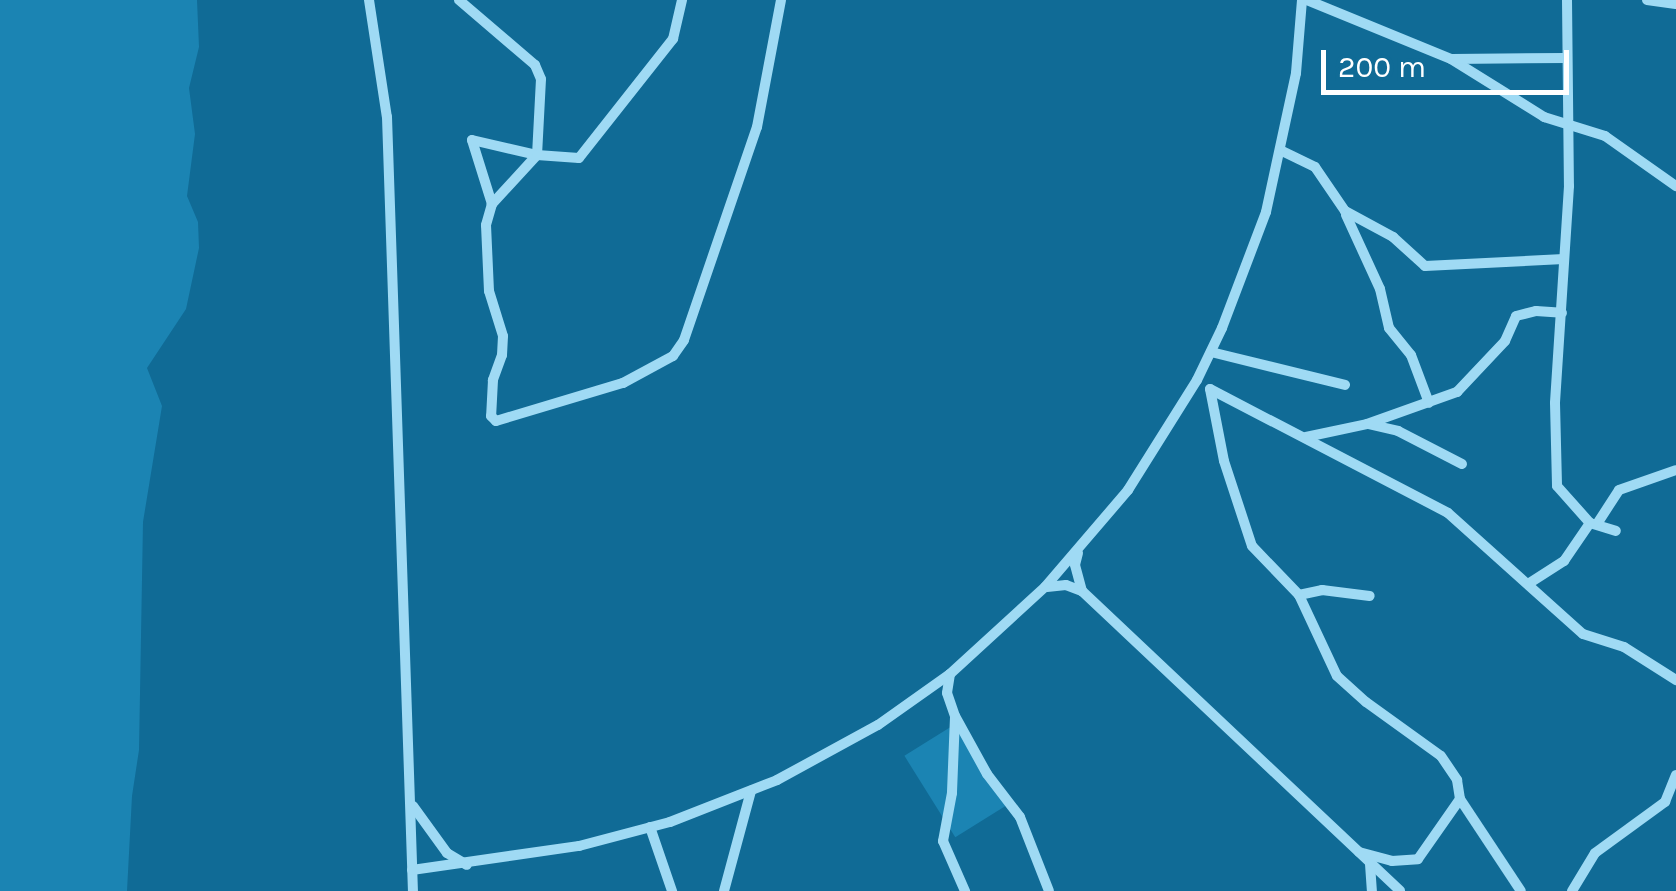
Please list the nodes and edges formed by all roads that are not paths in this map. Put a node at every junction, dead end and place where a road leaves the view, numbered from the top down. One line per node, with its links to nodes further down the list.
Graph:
1 (368, 0): 44 (street)
2 (460, 0): 13 (street)
3 (682, 0): 13 (street)
4 (780, 0): 15 (street)
5 (1304, 0): 10 (street); 12 (street)
6 (1567, 0): 9 (street)
7 (1647, 0): 8 (street)
8 (1676, 4)
9 (1566, 58): 10 (street); 11 (street)
10 (1451, 60): 11 (street)
11 (1570, 124): 14 (street); 17 (street)
12 (1280, 150): 16 (street); 19 (street)
13 (537, 156): 15 (street); 15 (street)
14 (1676, 186)
15 (492, 204)
16 (1345, 212): 17 (street); 23 (street)
17 (1564, 258): 18 (street)
18 (1562, 313): 23 (street); 28 (street)
19 (1210, 352): 20 (street); 21 (street)
20 (1197, 380): 22 (street); 30 (street)
21 (1345, 385)
22 (1210, 389): 25 (street); 34 (street)
23 (1430, 404): 24 (street)
24 (1367, 424): 25 (street); 26 (street)
25 (1305, 437): 31 (street)
26 (1462, 464)
27 (1676, 470): 28 (street)
28 (1594, 524): 29 (street); 31 (street)
29 (1616, 531)
30 (1078, 553): 32 (street); 33 (street)
31 (1528, 584): 37 (street)
32 (1045, 587): 33 (street); 36 (street)
33 (1082, 591): 46 (street)
34 (1299, 595): 35 (street); 43 (street)
35 (1370, 596)
36 (950, 674): 38 (street); 39 (street)
37 (1676, 680)
38 (928, 690): 39 (street); 42 (street)
39 (948, 700): 40 (street)
40 (954, 716): 54 (street); 55 (street)
41 (1676, 775): 59 (street)
42 (752, 791): 45 (street); 50 (street)
43 (1460, 799): 46 (street); 58 (street)
44 (412, 805): 47 (street); 49 (street)
45 (650, 827): 47 (street); 52 (street)
46 (1357, 852): 48 (street)
47 (467, 864): 49 (street)
48 (1370, 864): 56 (street); 57 (street)
49 (412, 870): 51 (street)
50 (726, 886): 53 (street)
51 (413, 891)
52 (672, 891)
53 (737, 891)
54 (965, 891)
55 (1049, 891)
56 (1372, 891)
57 (1400, 891)
58 (1521, 891)
59 (1572, 891)

